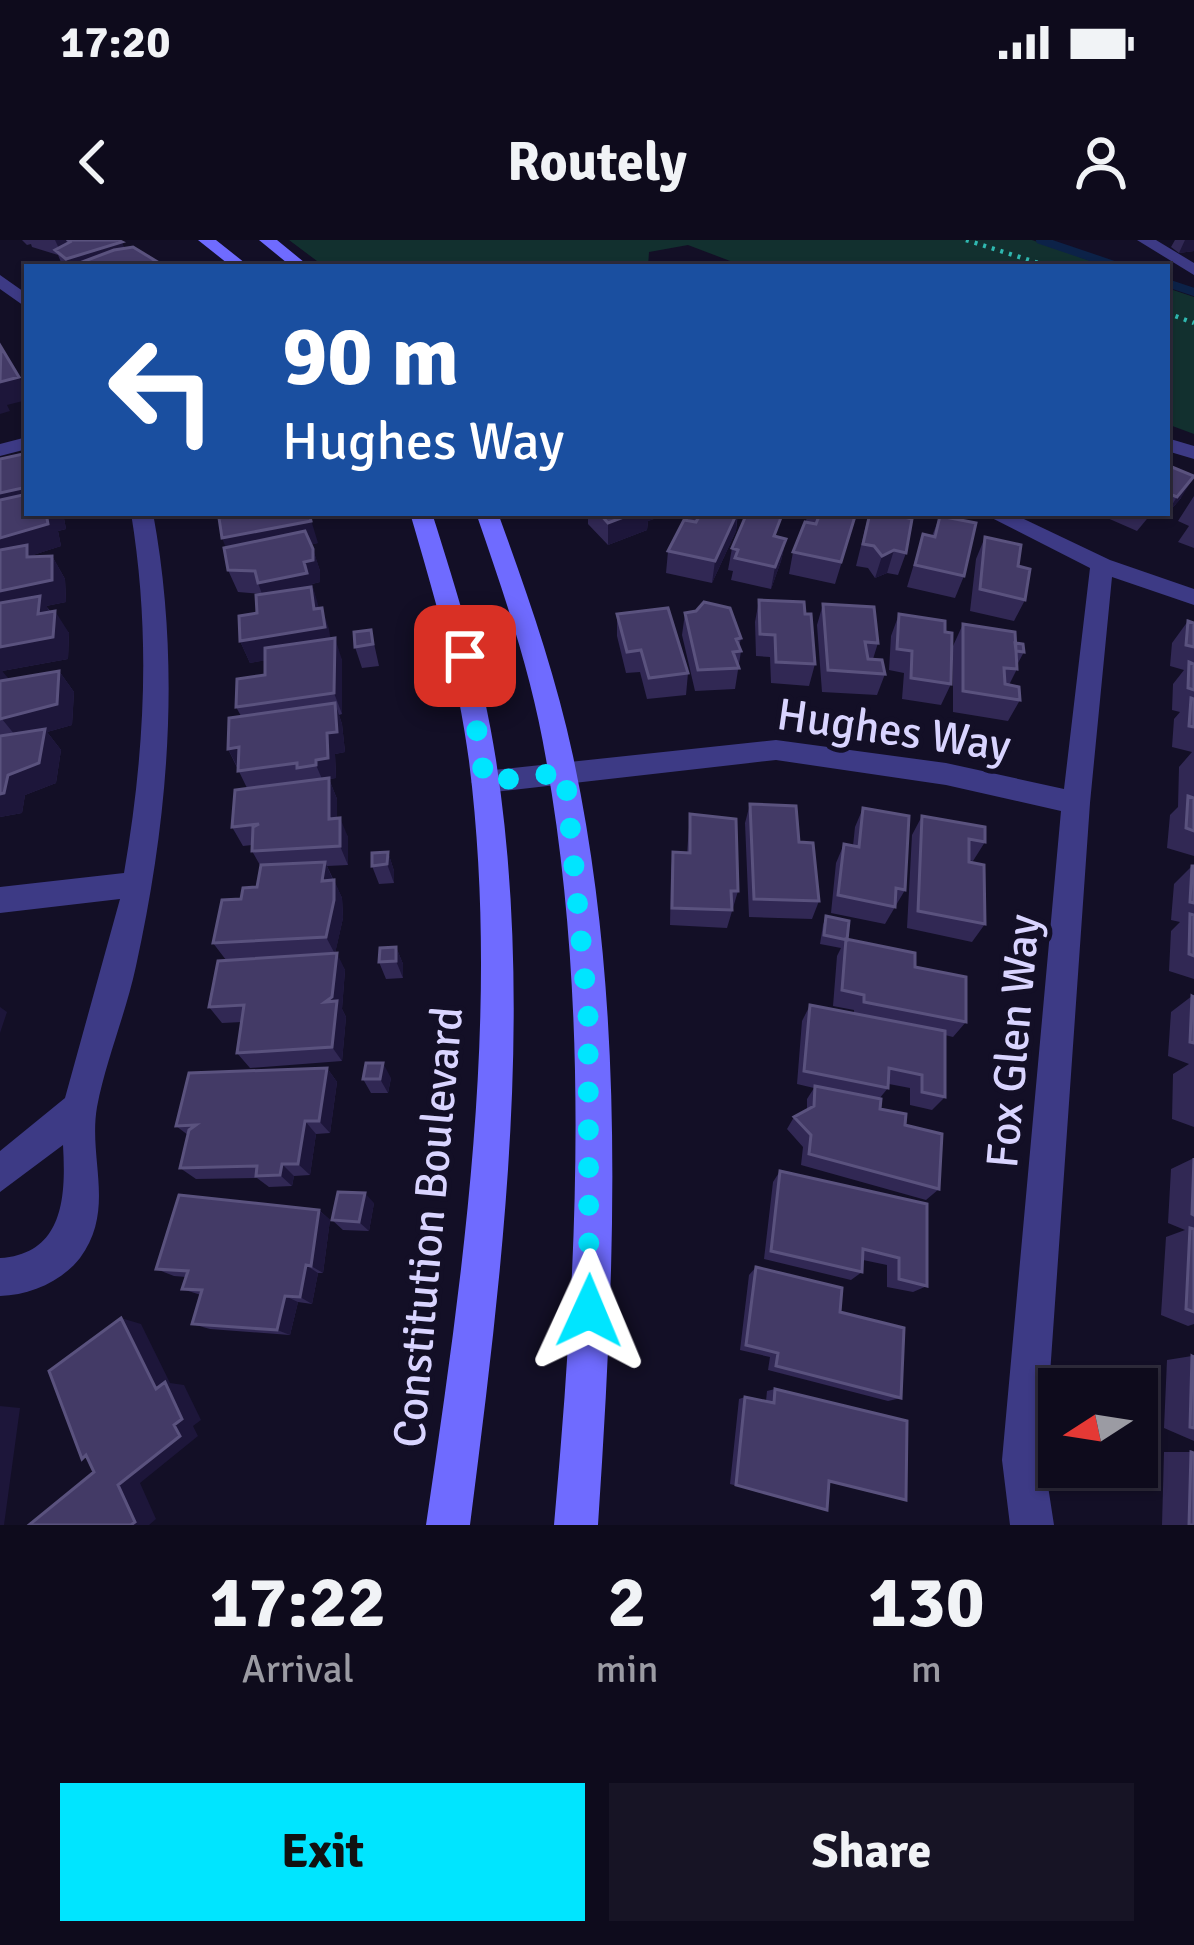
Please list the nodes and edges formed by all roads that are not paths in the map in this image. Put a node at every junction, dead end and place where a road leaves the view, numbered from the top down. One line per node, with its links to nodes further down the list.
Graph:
1 (206, 240): 4 (main road)
2 (267, 240): 5 (main road)
3 (1145, 240): 6 (street)
4 (238, 264)
5 (298, 264)
6 (1194, 271)
7 (142, 516): 16 (street)
8 (423, 516): 14 (main road, Constitution Boulevard)
9 (488, 516): 13 (main road)
10 (999, 516): 11 (street)
11 (1102, 565): 12 (street); 15 (street, Fox Glen Way)
12 (1194, 597)
13 (565, 772): 14 (street, Hughes Way); 15 (street, Hughes Way); 22 (main road)
14 (485, 782): 21 (main road, Constitution Boulevard)
15 (1076, 803): 23 (street, Fox Glen Way)
16 (136, 884): 17 (street); 18 (street)
17 (0, 900)
18 (79, 1109): 19 (street); 20 (street)
19 (0, 1174)
20 (0, 1277)
21 (448, 1525)
22 (576, 1525)
23 (1032, 1525)

